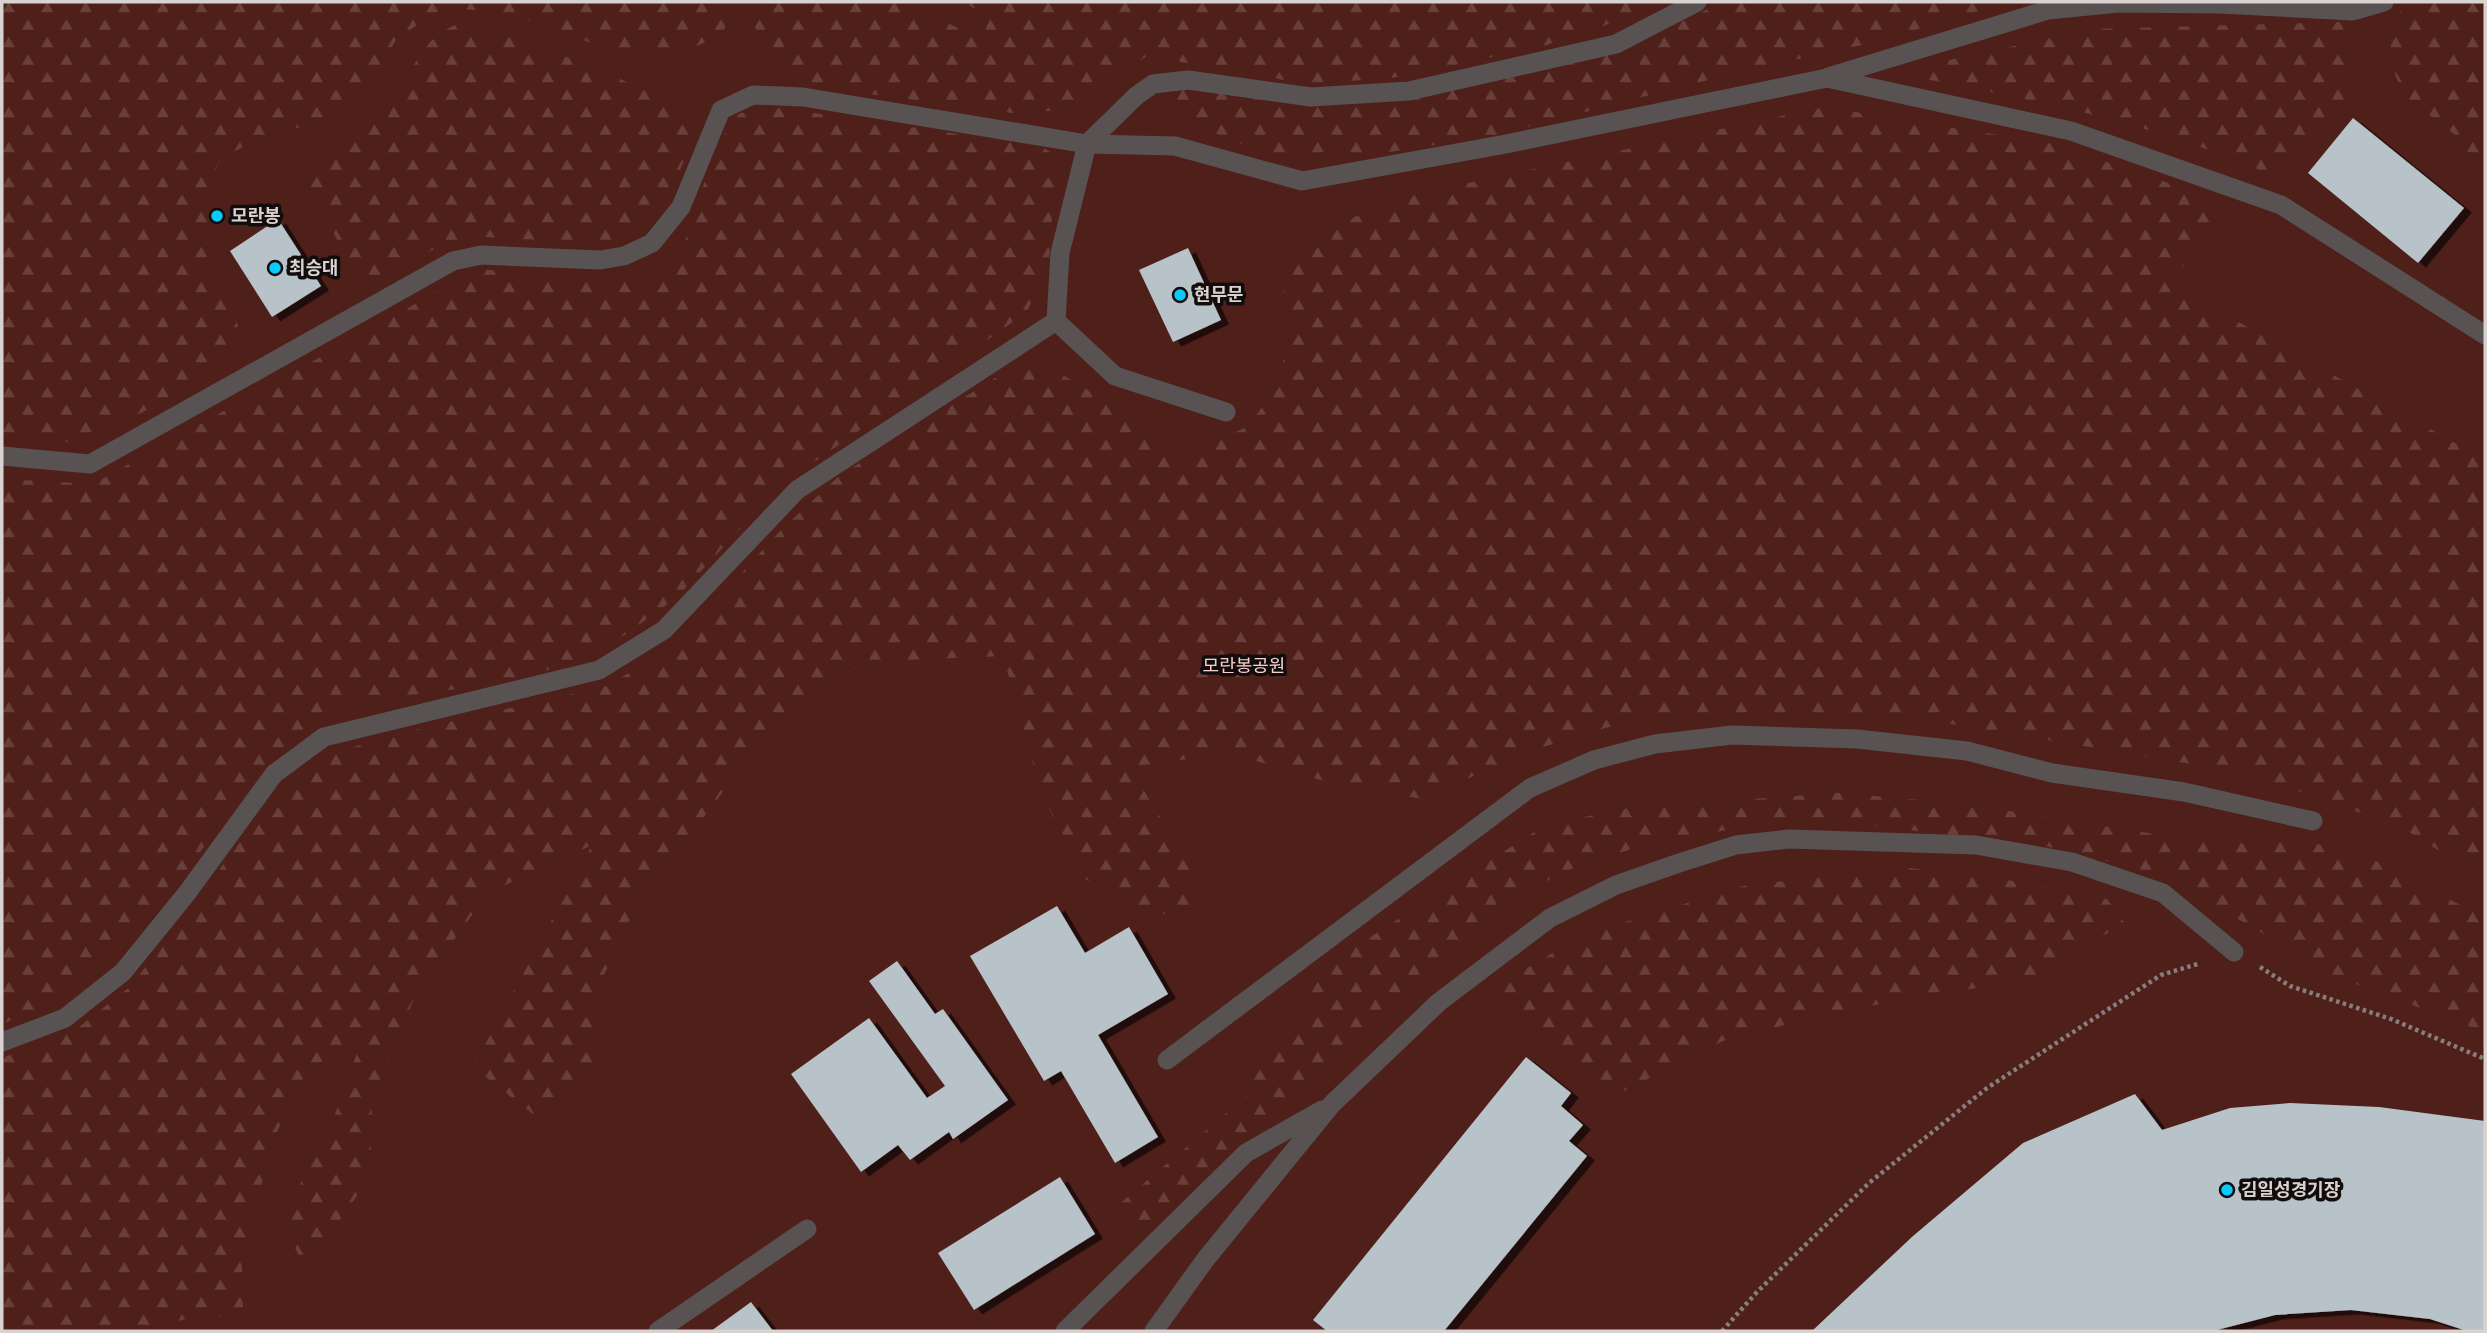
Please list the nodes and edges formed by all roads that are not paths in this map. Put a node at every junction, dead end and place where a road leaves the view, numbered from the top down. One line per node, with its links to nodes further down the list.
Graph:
1 (1697, 2): 4 (lane)
2 (2384, 2): 3 (lane)
3 (1828, 78): 4 (lane); 6 (lane)
4 (1087, 144): 5 (lane); 8 (lane)
5 (1056, 321): 7 (lane); 11 (lane)
6 (2485, 335)
7 (1226, 412)
8 (2, 456)
9 (2313, 821): 12 (lane)
10 (2234, 952): 13 (lane)
11 (2, 1042)
12 (1167, 1060)
13 (1332, 1104): 16 (lane); 17 (lane)
14 (807, 1229): 15 (lane)
15 (657, 1331)
16 (1065, 1331)
17 (1154, 1331)

